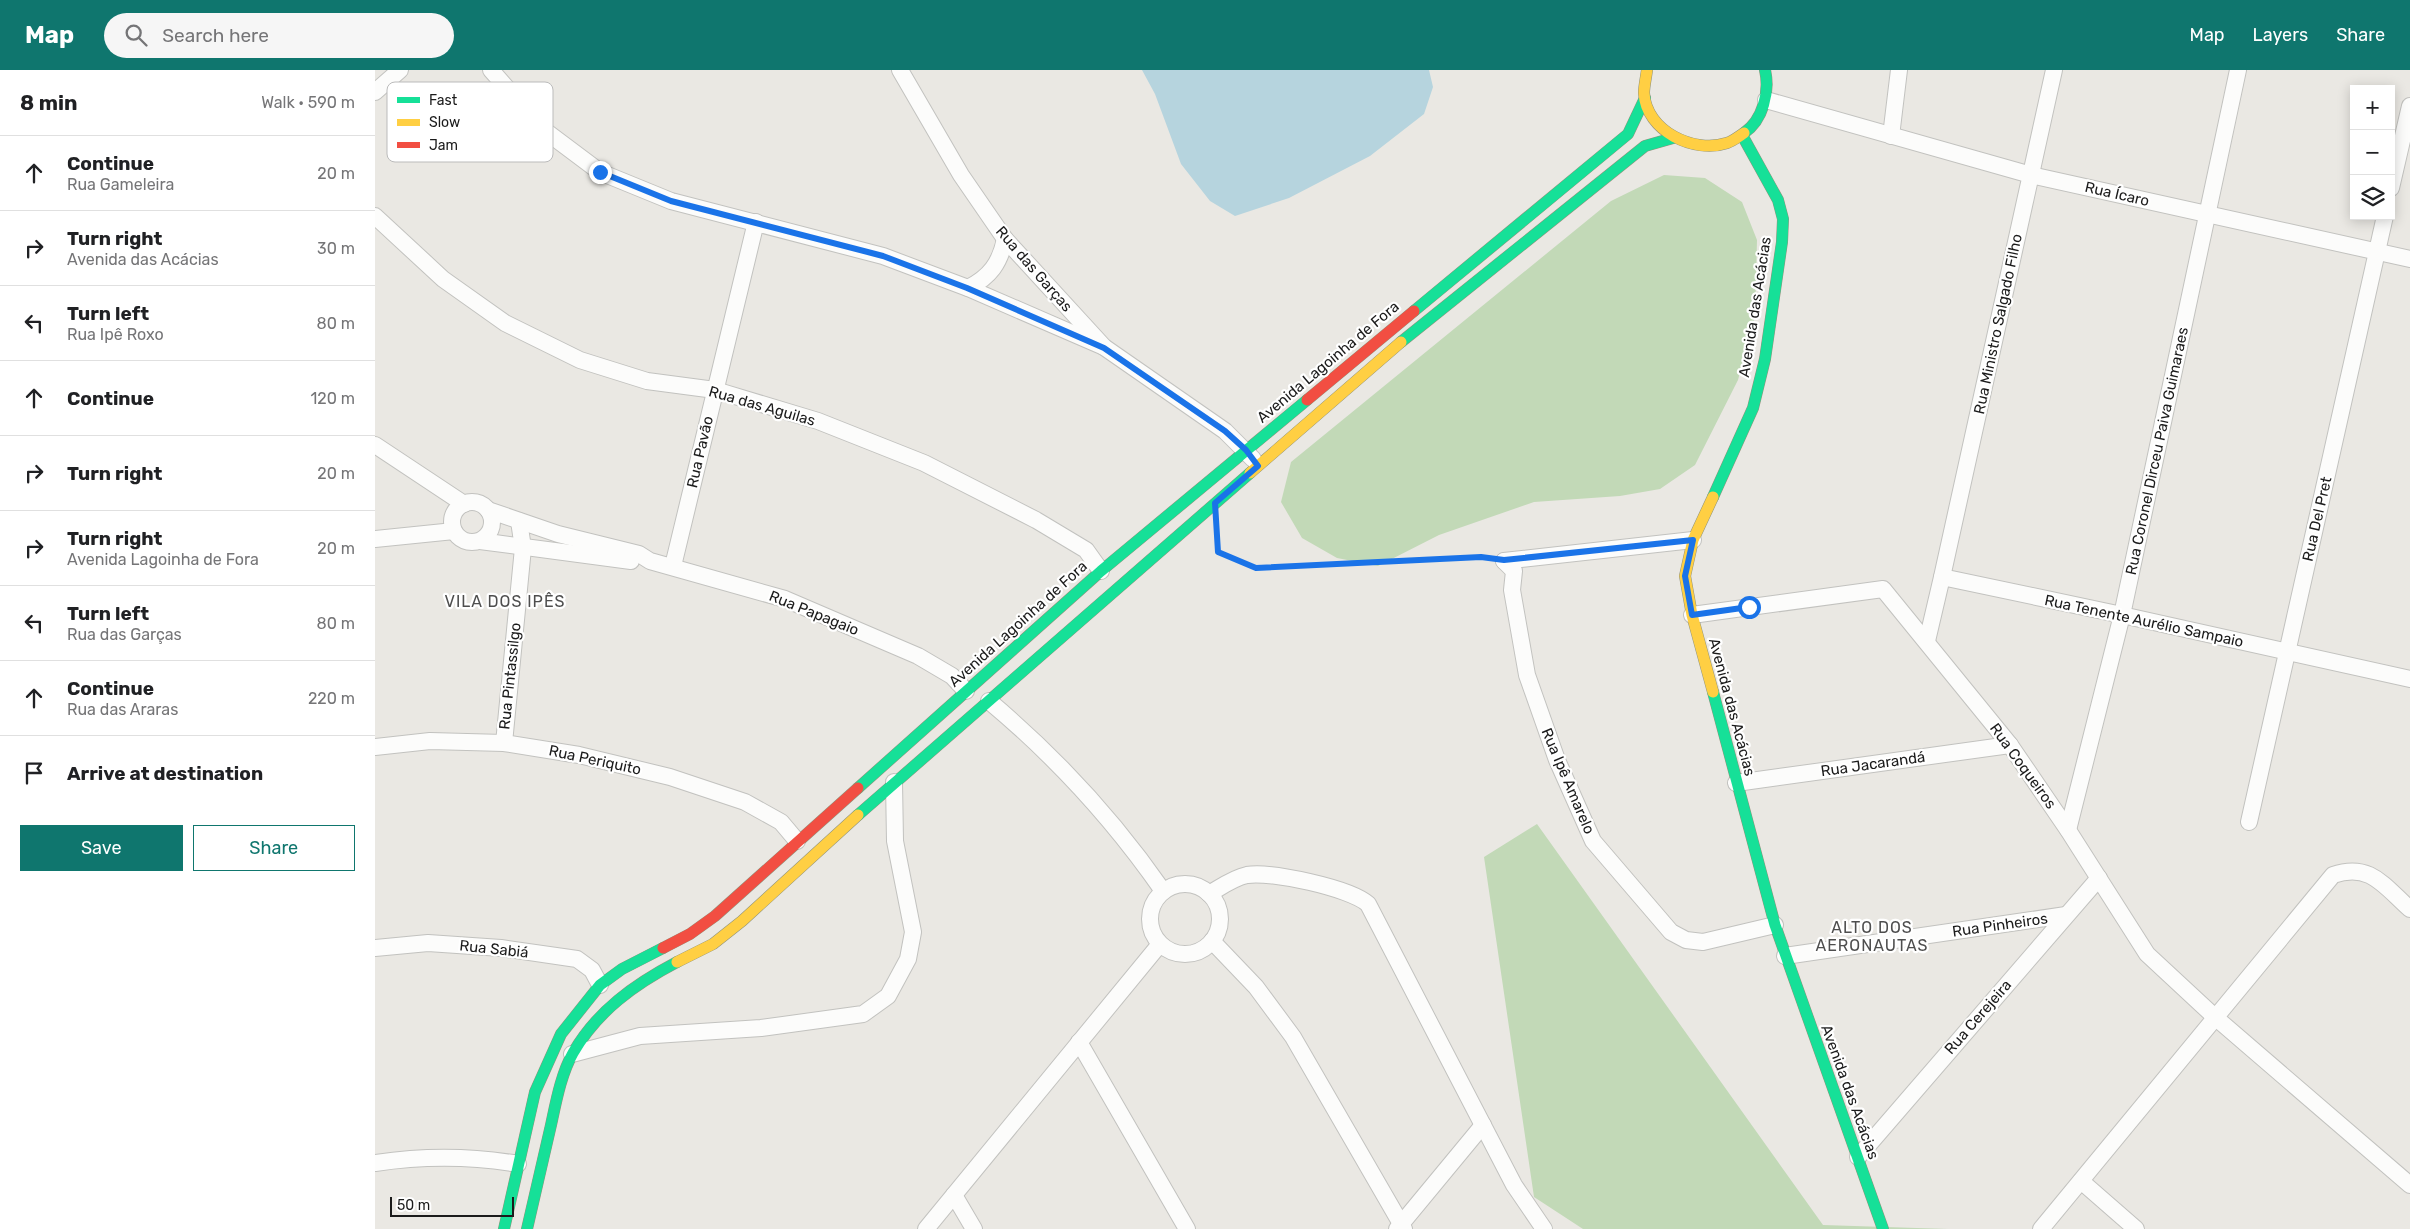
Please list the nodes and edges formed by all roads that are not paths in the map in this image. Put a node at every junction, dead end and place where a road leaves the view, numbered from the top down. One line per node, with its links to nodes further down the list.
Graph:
1 (400, 70): 10 (street)
2 (491, 70): 9 (street)
3 (898, 70): 24 (street, Rua das Garças)
4 (1647, 70): 11 (main road)
5 (1765, 70): 12 (main road)
6 (1899, 70): 15 (street)
7 (2054, 70): 18 (street, Rua Ministro Salgado Filho)
8 (2237, 70): 20 (street, Rua Coronel Dirceu Paiva Guimaraes)
9 (502, 82)
10 (375, 92)
11 (1645, 98): 17 (main road); 31 (main road, Avenida Lagoinha de Fora)
12 (1766, 100): 14 (main road); 15 (street, Rua Ícaro)
13 (2410, 106): 19 (street)
14 (1742, 135): 17 (main road); 38 (main road, Avenida das Acácias)
15 (1891, 136): 18 (street, Rua Ícaro)
16 (553, 137): 23 (street)
17 (1673, 138): 32 (main road)
18 (2031, 175): 20 (street, Rua Ícaro); 44 (street, Rua Ministro Salgado Filho)
19 (2394, 175)
20 (2206, 214): 25 (street, Rua Ícaro); 46 (street, Rua Coronel Dirceu Paiva Guimaraes)
21 (375, 216): 29 (street, Rua das Aguilas)
22 (2384, 220): 25 (street, Rua Del Pret)
23 (756, 222): 27 (street); 29 (street, Rua Pavão)
24 (1005, 240): 27 (street); 28 (street, Rua das Garças)
25 (2377, 252): 26 (street, Rua Ícaro); 48 (street, Rua Del Pret)
26 (2410, 259)
27 (967, 288): 28 (street)
28 (1104, 348): 31 (street, Rua das Garças)
29 (715, 390): 42 (street, Rua Pavão); 43 (street, Rua das Aguilas)
30 (375, 445): 33 (street)
31 (1246, 450): 32 (street, Rua das Garças); 43 (main road, Avenida Lagoinha de Fora)
32 (1258, 466): 51 (main road)
33 (465, 504): 34 (street); 36 (street)
34 (488, 510): 35 (street, Rua Papagaio); 39 (street)
35 (519, 521): 40 (street, Rua Pintassilgo); 41 (street, Rua Papagaio)
36 (454, 531): 37 (street); 39 (street)
37 (375, 539)
38 (1693, 540): 45 (main road, Avenida das Acácias); 65 (street, Rua Ipê Amarelo)
39 (480, 541): 40 (street, Rua Papagaio)
40 (523, 548): 41 (street, Rua Papagaio); 52 (street, Rua Pintassilgo)
41 (650, 561): 42 (street, Rua Papagaio)
42 (673, 566): 50 (street, Rua Papagaio)
43 (1101, 571): 50 (main road, Avenida Lagoinha de Fora)
44 (1942, 578): 46 (street, Rua Tenente Aurélio Sampaio); 47 (street)
45 (1692, 615): 47 (street, Rua Coqueiros); 56 (main road, Avenida das Acácias)
46 (2123, 615): 48 (street, Rua Tenente Aurélio Sampaio); 58 (street, Rua Coronel Dirceu Paiva Guimaraes)
47 (1927, 641): 53 (street, Rua Coqueiros)
48 (2288, 652): 49 (street, Rua Tenente Aurélio Sampaio); 57 (street, Rua Del Pret)
49 (2410, 679)
50 (967, 691): 59 (main road, Avenida Lagoinha de Fora)
51 (989, 702): 55 (main road); 61 (street)
52 (503, 743): 54 (street, Rua Periquito); 59 (street, Rua Periquito)
53 (2010, 745): 56 (street, Rua Jacarandá); 58 (street, Rua Coqueiros)
54 (375, 746)
55 (894, 782): 73 (main road); 73 (street)
56 (1736, 783): 65 (main road, Avenida das Acácias)
57 (2249, 822)
58 (2068, 830): 60 (street, Rua Coqueiros)
59 (797, 841): 70 (main road, Avenida Lagoinha de Fora)
60 (2099, 878): 64 (street, Rua Cerejeira); 71 (street, Rua Coqueiros)
61 (1163, 892): 62 (street); 67 (street)
62 (1209, 894): 66 (street); 74 (street)
63 (2410, 909): 71 (street)
64 (2066, 915): 69 (street, Rua Pinheiros); 75 (street, Rua Cerejeira)
65 (1775, 925): 69 (main road, Avenida das Acácias)
66 (1212, 941): 67 (street); 81 (street)
67 (1159, 944): 72 (street)
68 (375, 948): 70 (street, Rua Sabiá)
69 (1785, 956): 75 (main road, Avenida das Acácias)
70 (601, 985): 77 (main road, Avenida Lagoinha de Fora)
71 (2216, 1018): 78 (street); 79 (street, Rua Coqueiros)
72 (1079, 1042): 80 (street); 86 (street)
73 (572, 1054): 83 (main road)
74 (1483, 1125): 81 (street); 87 (street)
75 (1857, 1157): 88 (main road, Avenida das Acácias)
76 (375, 1163): 77 (street)
77 (518, 1164): 82 (main road, Avenida Lagoinha de Fora)
78 (2081, 1181): 89 (street); 90 (street)
79 (2410, 1185)
80 (954, 1195): 84 (street); 85 (street)
81 (1400, 1227)
82 (504, 1229)
83 (527, 1229)
84 (926, 1229)
85 (974, 1229)
86 (1187, 1229)
87 (1544, 1229)
88 (1883, 1229)
89 (2041, 1229)
90 (2136, 1229)

